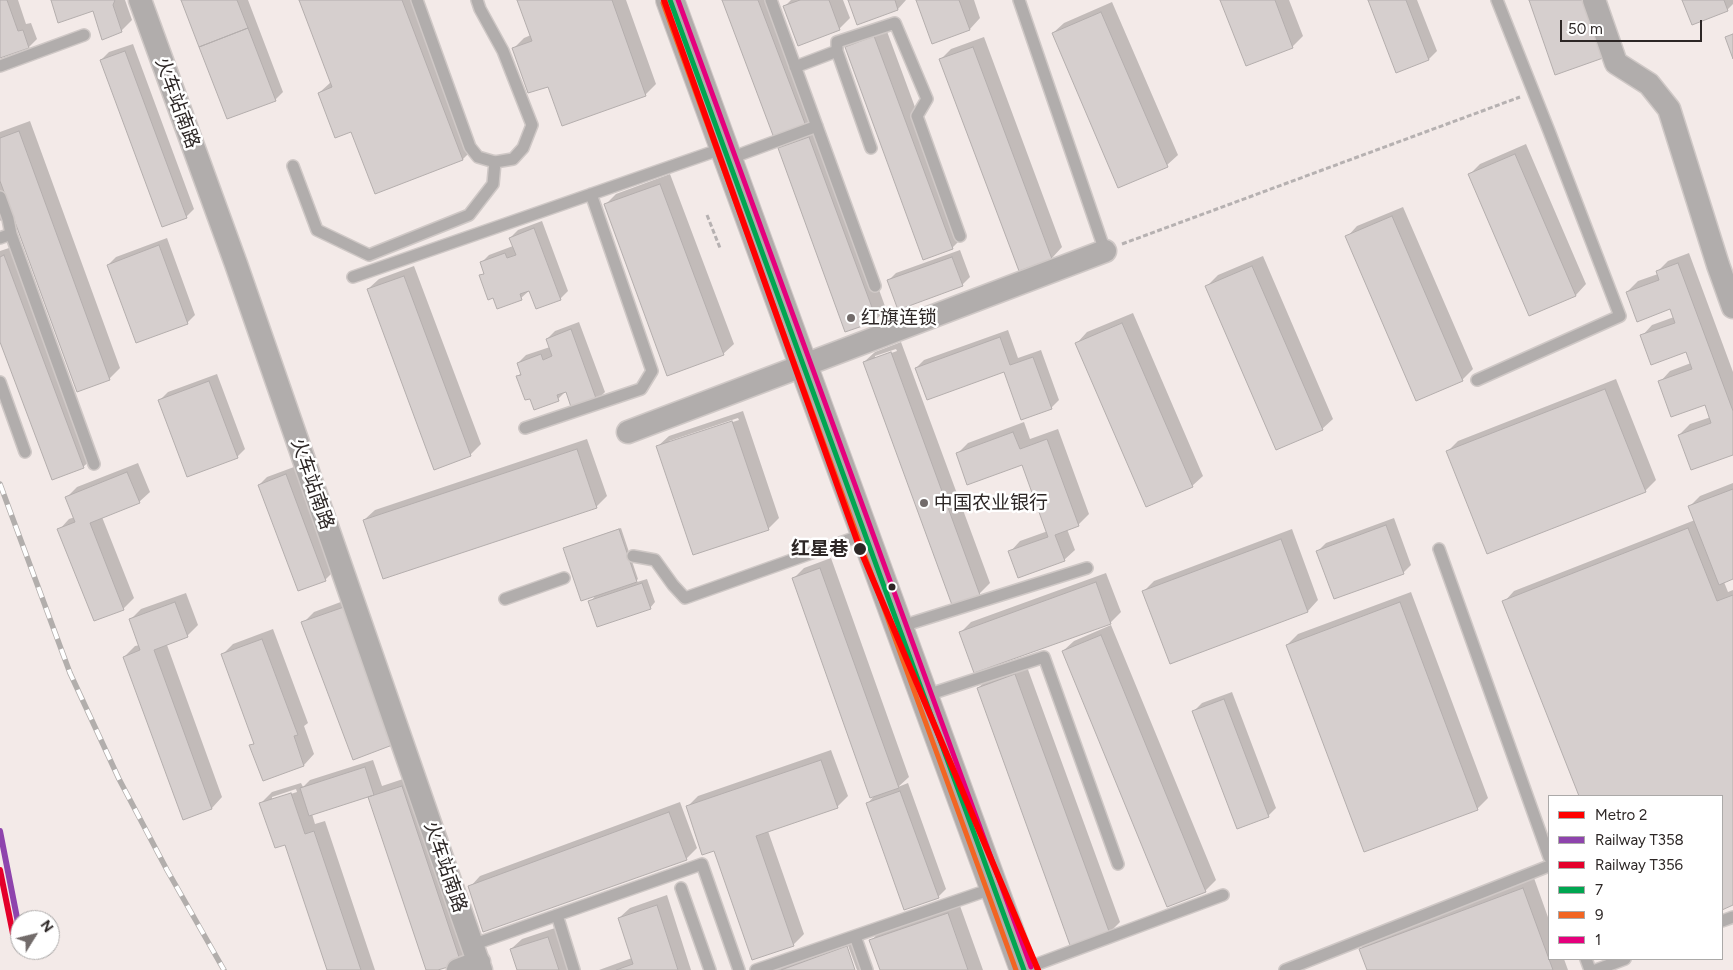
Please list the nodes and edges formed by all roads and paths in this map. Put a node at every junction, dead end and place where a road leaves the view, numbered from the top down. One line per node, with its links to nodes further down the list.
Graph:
1 (140, 0): 52 (street, 火车站南路)
2 (417, 0): 17 (lane)
3 (477, 0): 17 (lane)
4 (670, 0): 16 (main road)
5 (771, 0): 12 (lane)
6 (1018, 0): 25 (lane)
7 (1496, 0): 13 (lane)
8 (1594, 0): 28 (street)
9 (84, 35): 11 (lane)
10 (837, 51): 12 (lane); 15 (lane); 23 (lane)
11 (0, 66)
12 (795, 67): 14 (lane)
13 (1533, 91): 25 (path); 30 (lane)
14 (817, 126): 16 (lane); 27 (lane)
15 (871, 148)
16 (726, 154): 19 (lane); 29 (main road)
17 (495, 162): 18 (lane)
18 (293, 166)
19 (592, 194): 26 (lane); 32 (lane)
20 (0, 197): 22 (lane)
21 (707, 216): 24 (path)
22 (5, 236): 35 (lane)
23 (960, 236)
24 (720, 248)
25 (1105, 251): 29 (street)
26 (353, 276)
27 (875, 286)
28 (1733, 307)
29 (803, 366): 33 (street); 36 (main road)
30 (1478, 380)
31 (0, 382): 34 (lane)
32 (525, 428)
33 (628, 432)
34 (25, 452)
35 (94, 464)
36 (864, 534): 38 (lane); 42 (main road)
37 (1439, 549): 44 (lane)
38 (633, 556)
39 (1087, 568): 42 (lane)
40 (564, 578): 41 (lane)
41 (504, 599)
42 (899, 627): 43 (main road)
43 (924, 696): 45 (lane); 48 (main road)
44 (1548, 854)
45 (1118, 864)
46 (1548, 866): 61 (lane)
47 (681, 888): 56 (lane)
48 (994, 888): 51 (lane); 60 (main road)
49 (1223, 895): 60 (lane)
50 (557, 915): 52 (lane); 55 (lane); 57 (lane)
51 (855, 936): 58 (lane); 59 (lane)
52 (478, 959): 54 (street)
53 (1622, 960): 62 (lane)
54 (458, 970)
55 (574, 970)
56 (710, 970)
57 (738, 970)
58 (756, 970)
59 (868, 970)
60 (1024, 970)
61 (1285, 970)
62 (1596, 970)

